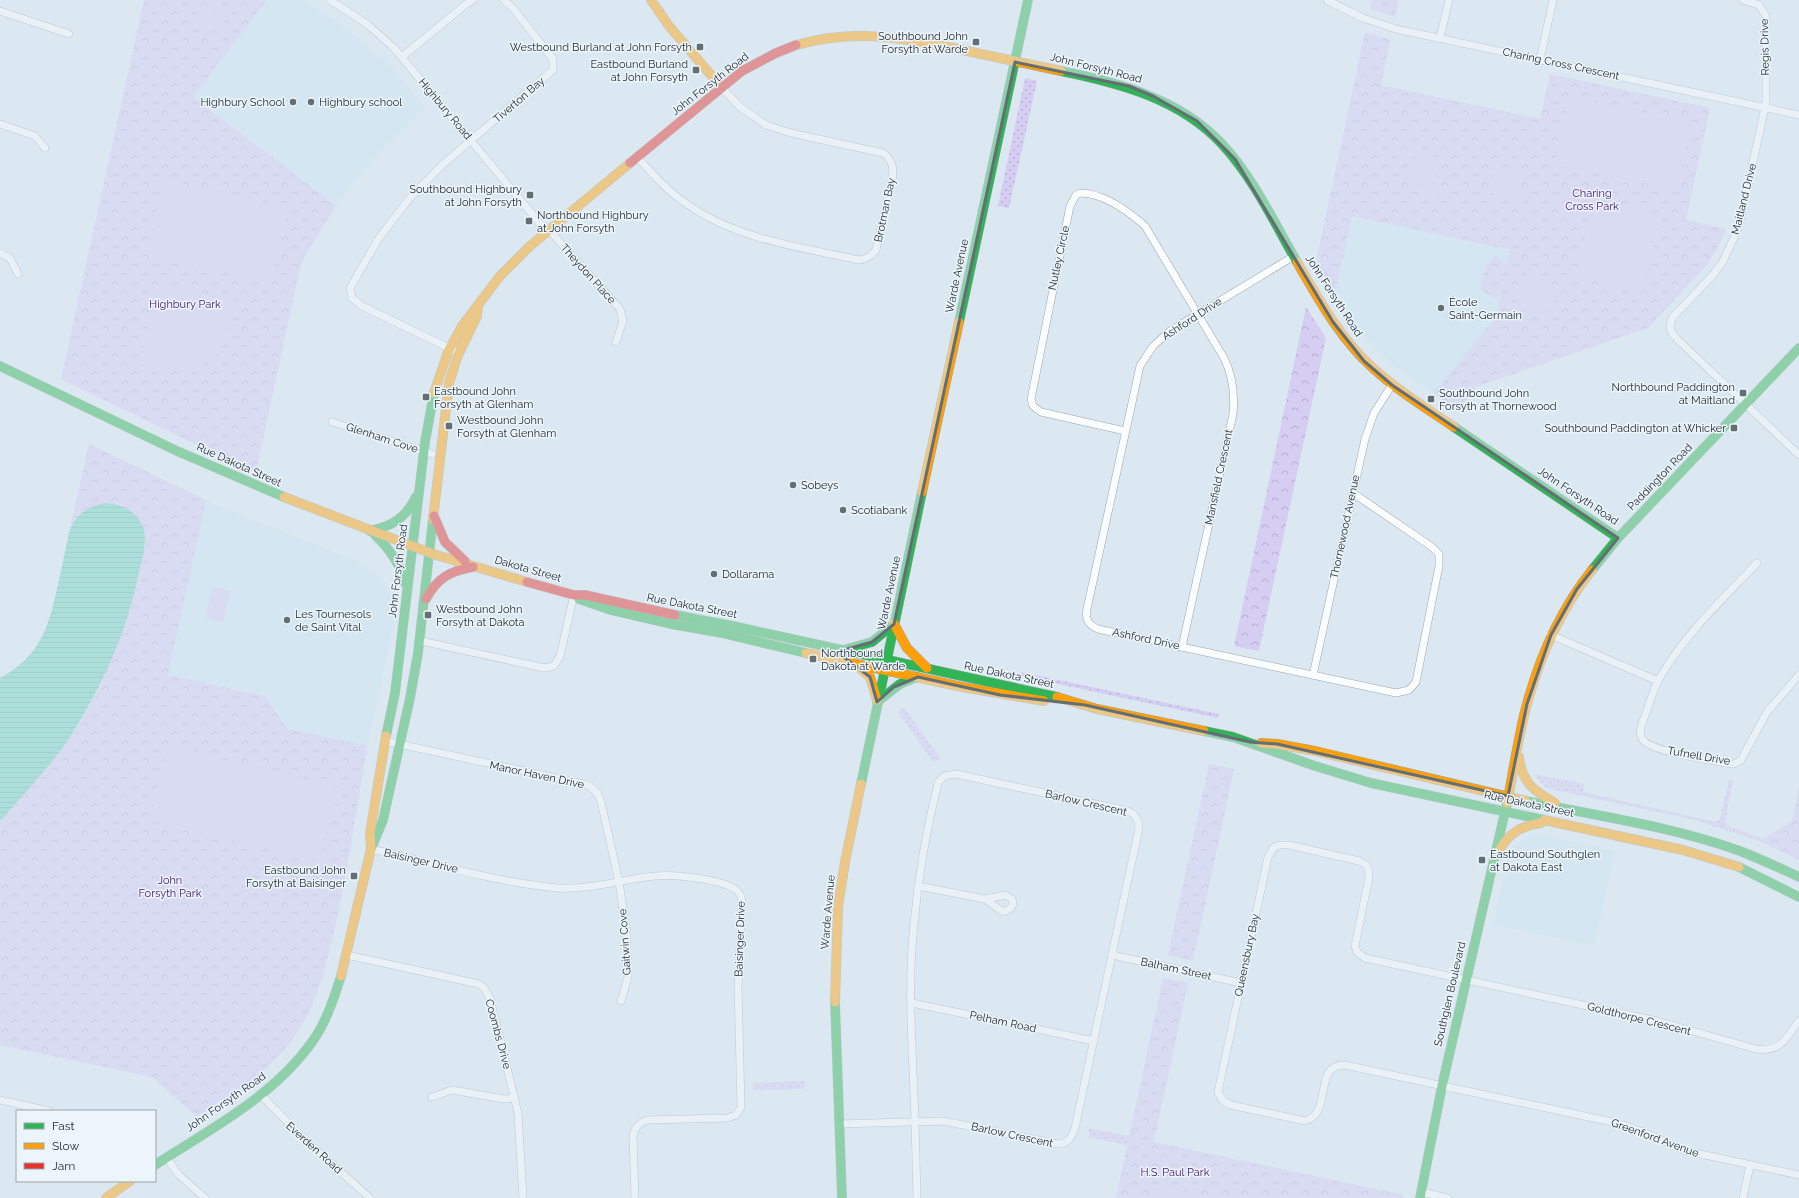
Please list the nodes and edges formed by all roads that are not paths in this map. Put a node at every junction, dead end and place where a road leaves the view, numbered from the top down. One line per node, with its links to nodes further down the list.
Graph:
1 (330, 0): 13 (street, Highbury Road)
2 (473, 0): 13 (street)
3 (504, 0): 20 (street, Tiverton Bay)
4 (651, 0): 16 (street)
5 (1028, 0): 15 (street, Warde Avenue)
6 (1327, 0): 12 (street, Charing Cross Crescent)
7 (1449, 0): 12 (street)
8 (1553, 0): 14 (street)
9 (1743, 0): 17 (street, Regis Drive)
10 (0, 11): 11 (street)
11 (69, 34)
12 (1440, 38): 14 (street, Charing Cross Crescent)
13 (402, 57): 20 (street, Highbury Road)
14 (1540, 60): 17 (street, Charing Cross Crescent)
15 (1015, 62): 16 (street, John Forsyth Road); 25 (street, John Forsyth Road); 52 (street, Warde Avenue)
16 (722, 88): 22 (street, John Forsyth Road); 22 (street, Brotman Bay)
17 (1764, 108): 18 (street, Charing Cross Crescent); 35 (street, Maitland Drive)
18 (1799, 115)
19 (0, 124): 21 (street)
20 (472, 141): 23 (street, Highbury Road); 30 (street, Tiverton Bay)
21 (45, 148)
22 (638, 158): 23 (street, John Forsyth Road)
23 (548, 231): 27 (street, John Forsyth Road); 29 (street, Theydon Place)
24 (0, 253): 26 (street)
25 (1294, 256): 28 (street, Ashford Drive); 34 (street, John Forsyth Road)
26 (18, 274)
27 (478, 305): 30 (street, John Forsyth Road); 32 (street, John Forsyth Road)
28 (1198, 314): 37 (street, Ashford Drive); 37 (street, Nutley Circle); 55 (street, Mansfield Crescent)
29 (616, 342)
30 (450, 348): 32 (street, Tiverton Bay); 38 (street, John Forsyth Road)
31 (1799, 348): 35 (street, Paddington Road)
32 (459, 353): 42 (street, John Forsyth Road)
33 (0, 366): 43 (street, Rue Dakota Street)
34 (1392, 385): 41 (street, Thornewood Avenue); 44 (street, John Forsyth Road)
35 (1746, 405): 39 (street, Maitland Drive); 44 (street, Paddington Road)
36 (332, 422): 38 (street, Glenham Cove)
37 (1125, 431): 55 (street, Ashford Drive)
38 (428, 453): 40 (street, John Forsyth Road)
39 (1799, 456)
40 (419, 490): 43 (street); 45 (street, John Forsyth Road)
41 (1353, 494): 61 (street, Thornewood Avenue); 61 (street, Ashford Drive)
42 (433, 512): 46 (street, John Forsyth Road); 48 (street)
43 (370, 531): 45 (street, Rue Dakota Street); 49 (street)
44 (1618, 538): 53 (street, Paddington Road)
45 (412, 547): 46 (street, Rue Dakota Street); 49 (street, John Forsyth Road)
46 (428, 552): 48 (street, Rue Dakota Street); 51 (street, John Forsyth Road)
47 (1757, 563): 64 (street, Tufnell Drive)
48 (476, 567): 50 (street, Dakota Street); 51 (street)
49 (407, 592): 67 (street, John Forsyth Road)
50 (574, 595): 54 (street); 56 (street, Rue Dakota Street); 58 (street, Rue Dakota Street)
51 (422, 607): 54 (street, John Forsyth Road)
52 (894, 624): 56 (street); 57 (street, Warde Avenue); 60 (street)
53 (1551, 635): 64 (street); 70 (street, Paddington Road)
54 (420, 640): 69 (street, John Forsyth Road)
55 (1182, 647): 61 (street, Ashford Drive)
56 (841, 651): 57 (street, Rue Dakota Street)
57 (886, 660): 59 (street, Warde Avenue); 60 (street, Rue Dakota Street)
58 (852, 662): 59 (street); 65 (street)
59 (884, 670): 63 (street, Rue Dakota Street); 65 (street, Warde Avenue)
60 (929, 670): 66 (street, Rue Dakota Street)
61 (1313, 675)
62 (1799, 675): 64 (street, Tufnell Drive)
63 (918, 677): 65 (street); 66 (street, Rue Dakota Street)
64 (1658, 681)
65 (877, 702): 97 (street, Warde Avenue)
66 (1085, 706): 68 (street, Rue Dakota Street)
67 (386, 742): 69 (street, Manor Haven Drive); 75 (street, John Forsyth Road)
68 (1250, 742): 71 (street, Rue Dakota Street); 73 (street, Rue Dakota Street)
69 (401, 745): 75 (street, John Forsyth Road); 78 (street, Manor Haven Drive)
70 (1518, 746): 71 (street, Paddington Road); 72 (street)
71 (1508, 796): 72 (street, Rue Dakota Street); 73 (street, Southglen Boulevard)
72 (1562, 808): 77 (street, Rue Dakota Street)
73 (1505, 812): 74 (street, Rue Dakota Street); 76 (street, Southglen Boulevard)
74 (1551, 821): 76 (street); 80 (street, Rue Dakota Street)
75 (370, 849): 78 (street, Baisinger Drive); 82 (street, John Forsyth Road)
76 (1490, 872): 84 (street, Southglen Boulevard)
77 (1799, 877)
78 (618, 882): 86 (street, Gaitwin Cove); 107 (street, Baisinger Drive)
79 (918, 886): 81 (street); 83 (street, Barlow Crescent); 87 (street, Barlow Crescent)
80 (1799, 897)
81 (985, 899)
82 (347, 955): 91 (street, John Forsyth Road); 93 (street, Coombs Drive)
83 (1112, 955): 85 (street, Balham Street); 89 (street, Barlow Crescent)
84 (1465, 980): 85 (street, Queensbury Bay); 88 (street, Goldthorpe Crescent); 90 (street, Southglen Boulevard)
85 (1241, 983): 90 (street, Queensbury Bay)
86 (621, 1002)
87 (912, 1003): 89 (street, Pelham Road); 96 (street, Barlow Crescent)
88 (1799, 1021)
89 (1094, 1041): 96 (street, Barlow Crescent)
90 (1442, 1086): 99 (street, Greenford Avenue); 102 (street, Southglen Boulevard)
91 (261, 1096): 98 (street, John Forsyth Road); 105 (street, Everden Road)
92 (432, 1097): 93 (street)
93 (514, 1098): 106 (street, Coombs Drive)
94 (0, 1100): 95 (street)
95 (45, 1110)
96 (915, 1121): 97 (street, Barlow Crescent); 109 (street, Barlow Crescent)
97 (839, 1124): 108 (street, Warde Avenue)
98 (159, 1160): 104 (street)
99 (1750, 1165): 100 (street, Greenford Avenue); 111 (street)
100 (1799, 1175)
101 (129, 1182): 103 (street)
102 (1420, 1195): 110 (street)
103 (106, 1198)
104 (206, 1198)
105 (370, 1198)
106 (523, 1198)
107 (635, 1198)
108 (842, 1198)
109 (917, 1198)
110 (1448, 1198)
111 (1743, 1198)

